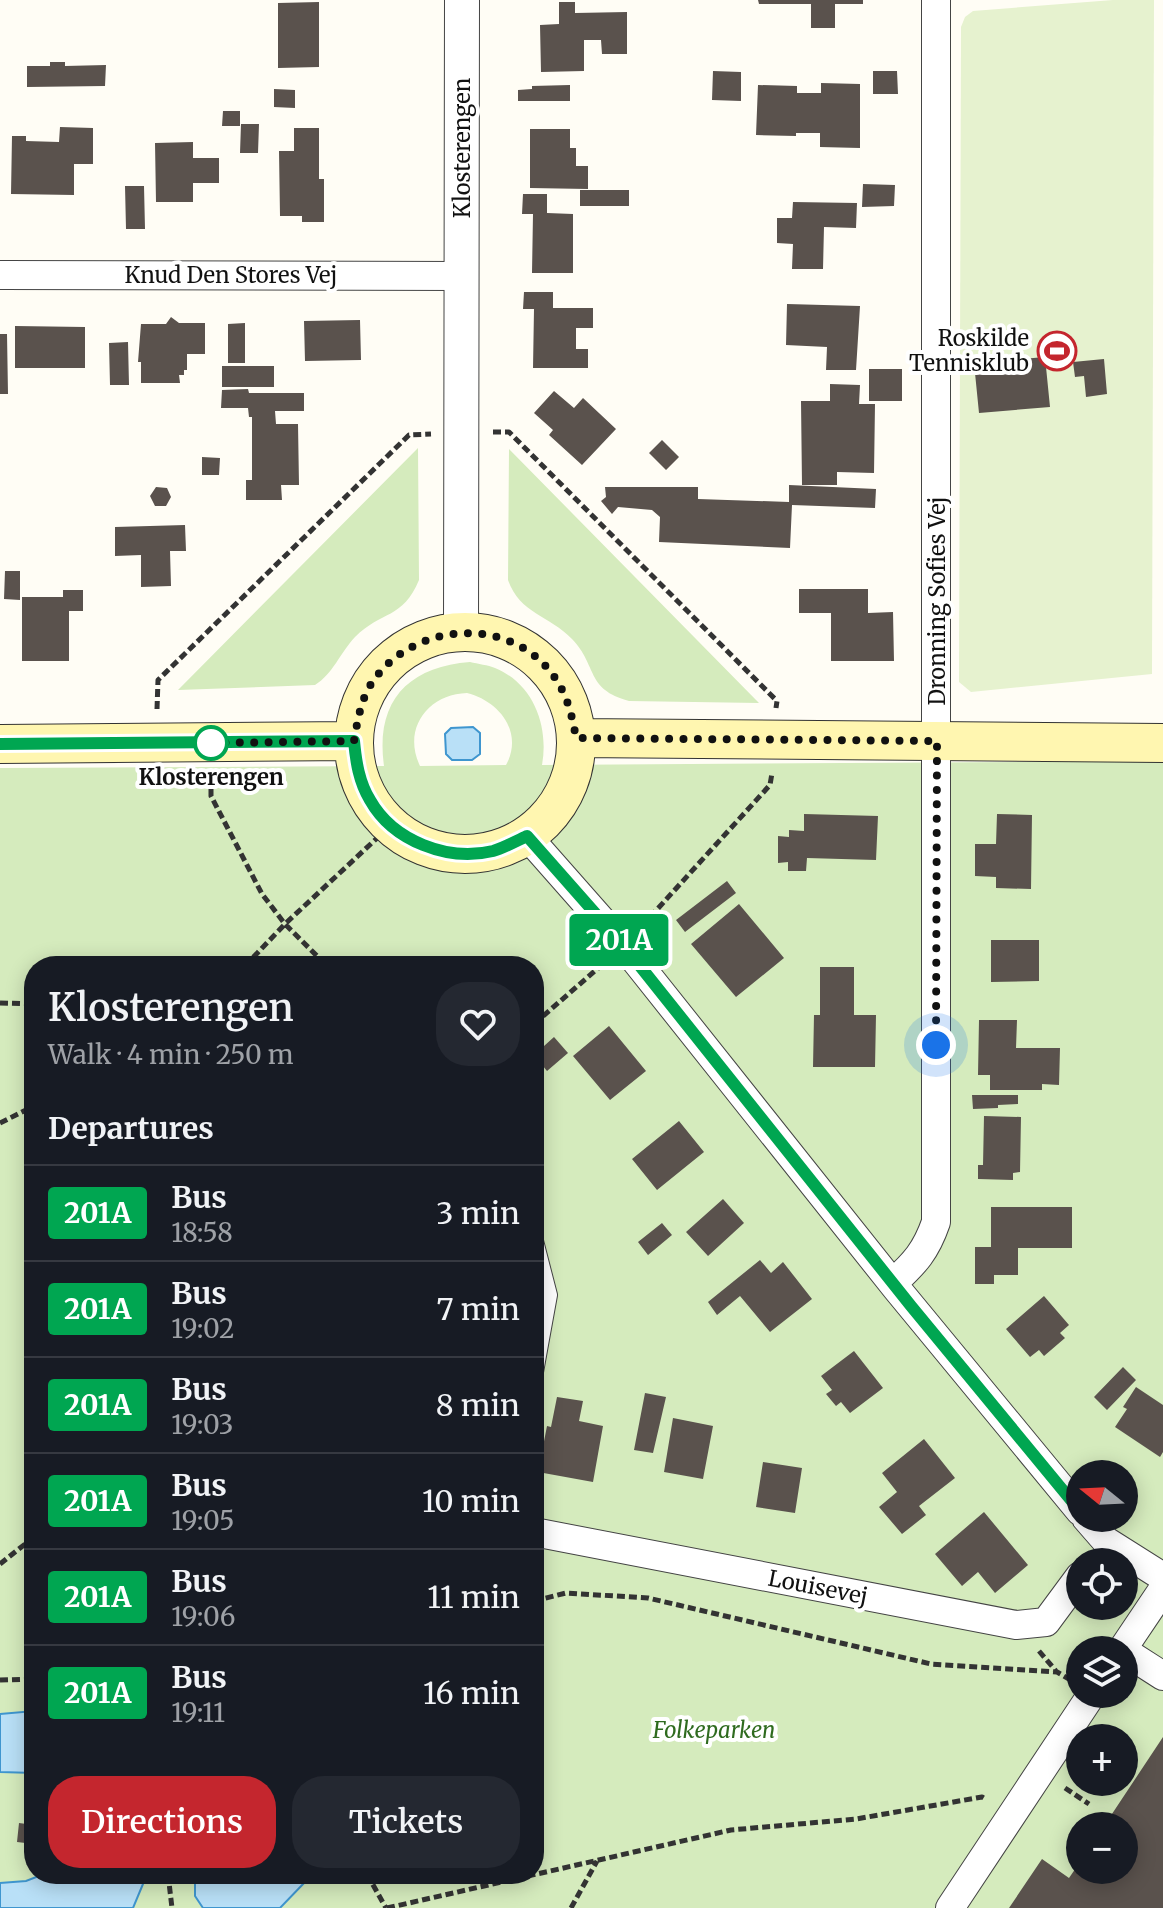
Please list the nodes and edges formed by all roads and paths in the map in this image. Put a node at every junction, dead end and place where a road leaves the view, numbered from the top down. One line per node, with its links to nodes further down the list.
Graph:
1 (462, 0): 4 (street, Klosterengen)
2 (936, 0): 10 (street, Dronning Sofies Vej)
3 (0, 275): 4 (street, Knud Den Stores Vej)
4 (462, 276): 5 (street, Klosterengen)
5 (461, 632): 7 (main road); 9 (main road)
6 (777, 701): 8 (path)
7 (576, 738): 8 (main road); 15 (main road)
8 (775, 739): 10 (main road); 17 (path)
9 (354, 741): 11 (main road); 14 (main road)
10 (937, 741): 12 (main road); 26 (street, Dronning Sofies Vej)
11 (211, 743): 13 (main road); 16 (path)
12 (1163, 743)
13 (0, 744)
14 (390, 826): 15 (main road); 16 (path)
15 (527, 836): 17 (street)
16 (285, 924): 18 (path); 19 (path)
17 (624, 946): 22 (path); 26 (street)
18 (255, 956)
19 (317, 956)
20 (0, 1003): 21 (path)
21 (24, 1004)
22 (544, 1015)
23 (24, 1111): 24 (path)
24 (0, 1123)
25 (544, 1272): 27 (lane)
26 (893, 1283): 28 (street)
27 (544, 1328)
28 (1066, 1494)
29 (544, 1534): 35 (street, Louisevej)
30 (24, 1545): 31 (path)
31 (0, 1564)
32 (1138, 1567): 33 (street)
33 (1163, 1577)
34 (1163, 1589): 37 (street)
35 (1066, 1595)
36 (544, 1598): 40 (path)
37 (1132, 1636)
38 (1138, 1660): 39 (street)
39 (1163, 1676)
40 (1066, 1677)
41 (24, 1679): 42 (path)
42 (0, 1680)
43 (1083, 1708): 46 (street)
44 (1077, 1796): 45 (path)
45 (1089, 1804)
46 (1012, 1815): 47 (path); 55 (street)
47 (598, 1860): 48 (path); 54 (path)
48 (544, 1872)
49 (169, 1884): 52 (path)
50 (373, 1884): 53 (path)
51 (492, 1884): 53 (path)
52 (172, 1908)
53 (386, 1908)
54 (571, 1908)
55 (950, 1908)

